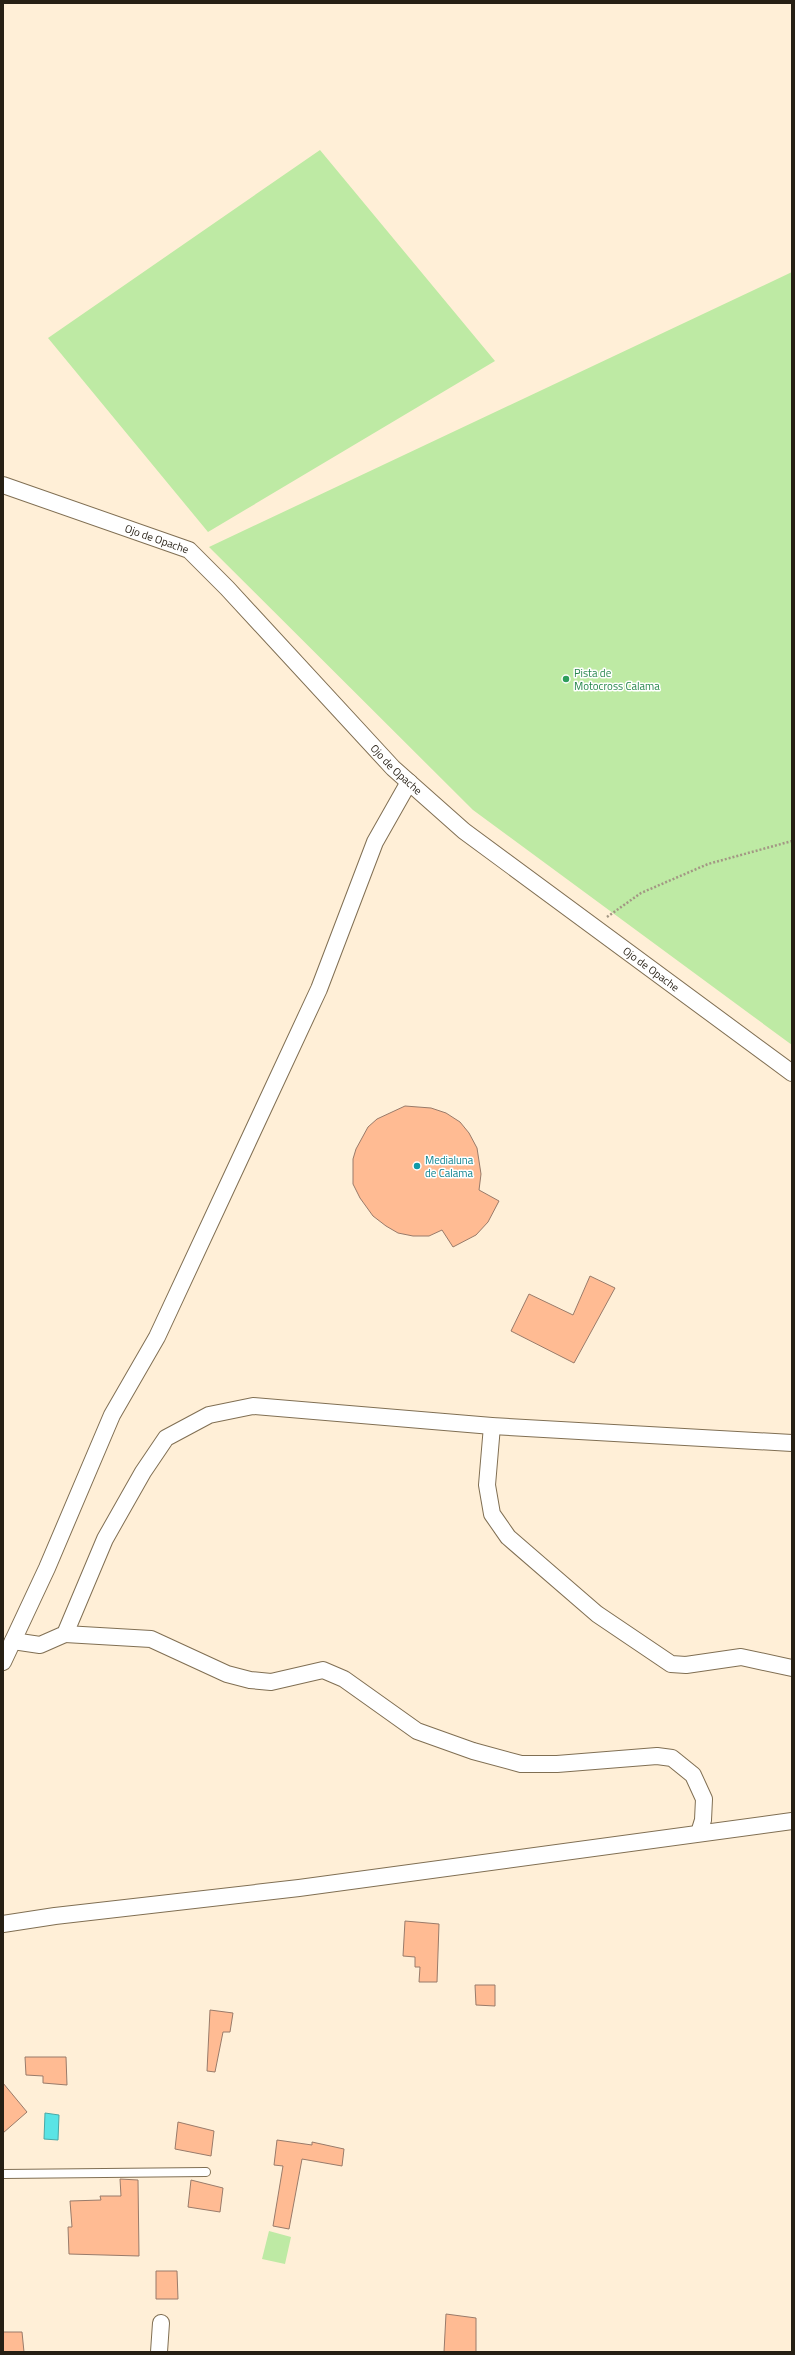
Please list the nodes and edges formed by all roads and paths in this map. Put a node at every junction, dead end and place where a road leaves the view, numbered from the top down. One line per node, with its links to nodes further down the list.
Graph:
1 (3, 485): 2 (street, Ojo de Opache)
2 (409, 782): 4 (street, Ojo de Opache); 9 (street)
3 (792, 841): 4 (path)
4 (596, 929): 5 (street, Ojo de Opache)
5 (792, 1073)
6 (492, 1426): 7 (street); 8 (street); 11 (street)
7 (792, 1443)
8 (65, 1634): 9 (street); 13 (street)
9 (13, 1641): 10 (street)
10 (3, 1662)
11 (792, 1668)
12 (792, 1821): 13 (street)
13 (699, 1833): 14 (street)
14 (3, 1924)
15 (206, 2172): 16 (lane)
16 (3, 2174)
17 (161, 2323): 18 (street)
18 (159, 2352)

